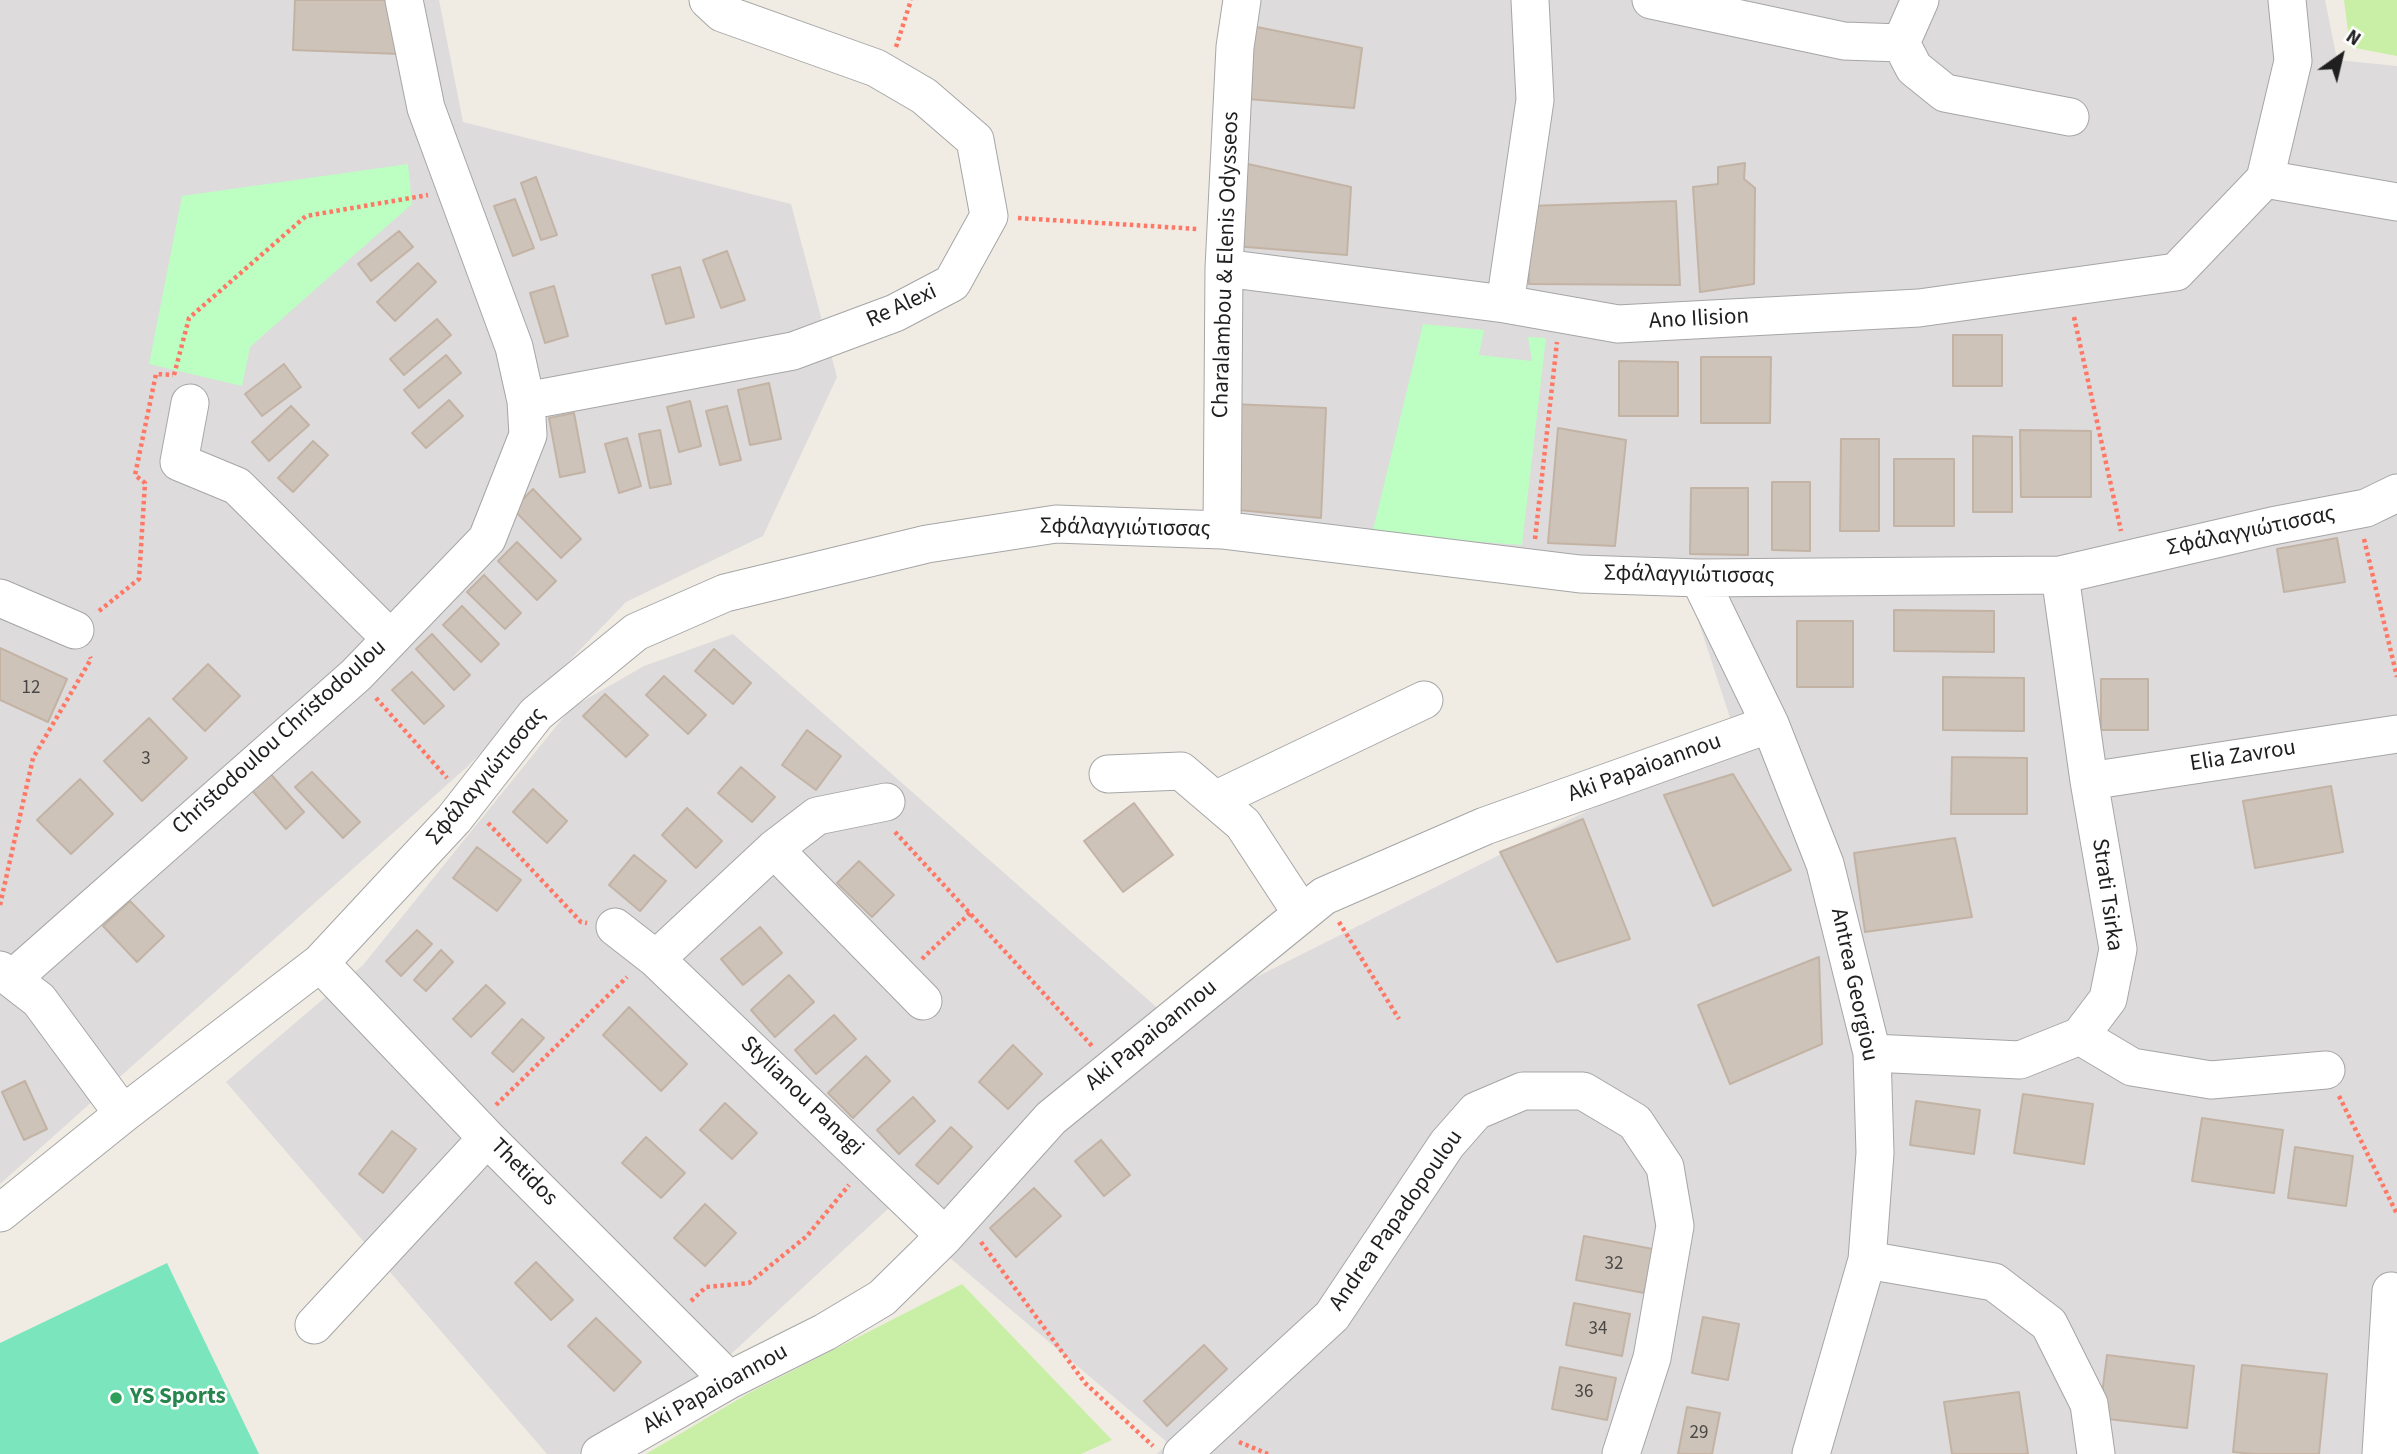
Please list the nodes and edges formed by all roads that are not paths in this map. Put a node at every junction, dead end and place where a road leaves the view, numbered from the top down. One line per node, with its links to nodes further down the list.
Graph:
1 (404, 0): 14 (street, Christodoulou Christodoulou)
2 (708, 0): 14 (street, Re Alexi)
3 (1242, 0): 12 (street, Charalambou & Elenis Odysseos)
4 (1530, 0): 13 (street)
5 (1651, 0): 8 (street)
6 (1920, 0): 8 (street)
7 (2287, 0): 10 (street)
8 (1901, 43): 9 (street)
9 (2070, 117)
10 (2265, 179): 11 (street); 13 (street, Ano Ilision)
11 (2397, 202)
12 (1224, 268): 13 (street, Ano Ilision); 17 (street, Charalambou & Elenis Odysseos)
13 (1505, 304)
14 (526, 401): 22 (street, Christodoulou Christodoulou)
15 (190, 403): 22 (street)
16 (2397, 493): 18 (street, Σφάλαγγιώτισσας)
17 (1222, 530): 19 (street, Σφάλαγγιώτισσας); 34 (street, Σφάλαγγιώτισσας)
18 (2060, 575): 19 (street, Σφάλαγγιώτισσας); 27 (street, Strati Tsirka)
19 (1699, 579): 24 (street, Antrea Georgiou)
20 (0, 598): 21 (street)
21 (75, 630)
22 (390, 638): 35 (street, Christodoulou Christodoulou)
23 (1424, 700): 28 (street)
24 (1770, 724): 31 (street, Aki Papaioannou); 38 (street, Antrea Georgiou)
25 (2397, 735): 27 (street, Elia Zavrou)
26 (1108, 775): 28 (street)
27 (2089, 780): 37 (street, Strati Tsirka)
28 (1215, 800): 31 (street)
29 (878, 804): 30 (street)
30 (774, 849): 33 (street); 36 (street)
31 (1313, 905): 43 (street, Aki Papaioannou)
32 (615, 927): 33 (street, Stylianou Panagi)
33 (653, 957): 43 (street, Stylianou Panagi)
34 (320, 964): 40 (street, Σφάλαγγιώτισσας); 41 (street, Thetidos)
35 (6, 974): 40 (street)
36 (912, 990)
37 (2080, 1036): 38 (street); 39 (street)
38 (1871, 1053): 44 (street, Antrea Georgiou)
39 (2326, 1070)
40 (122, 1114): 42 (street, Σφάλαγγιώτισσας)
41 (481, 1132): 46 (street); 47 (street, Thetidos)
42 (0, 1213)
43 (954, 1226): 47 (street, Aki Papaioannou)
44 (1867, 1261): 51 (street, Antrea Georgiou); 52 (street)
45 (2391, 1291): 53 (street)
46 (314, 1325)
47 (729, 1380): 48 (street, Aki Papaioannou)
48 (600, 1454)
49 (1182, 1454): 50 (street, Andrea Papadopoulou)
50 (1621, 1454)
51 (1811, 1454)
52 (2096, 1454)
53 (2381, 1454)

